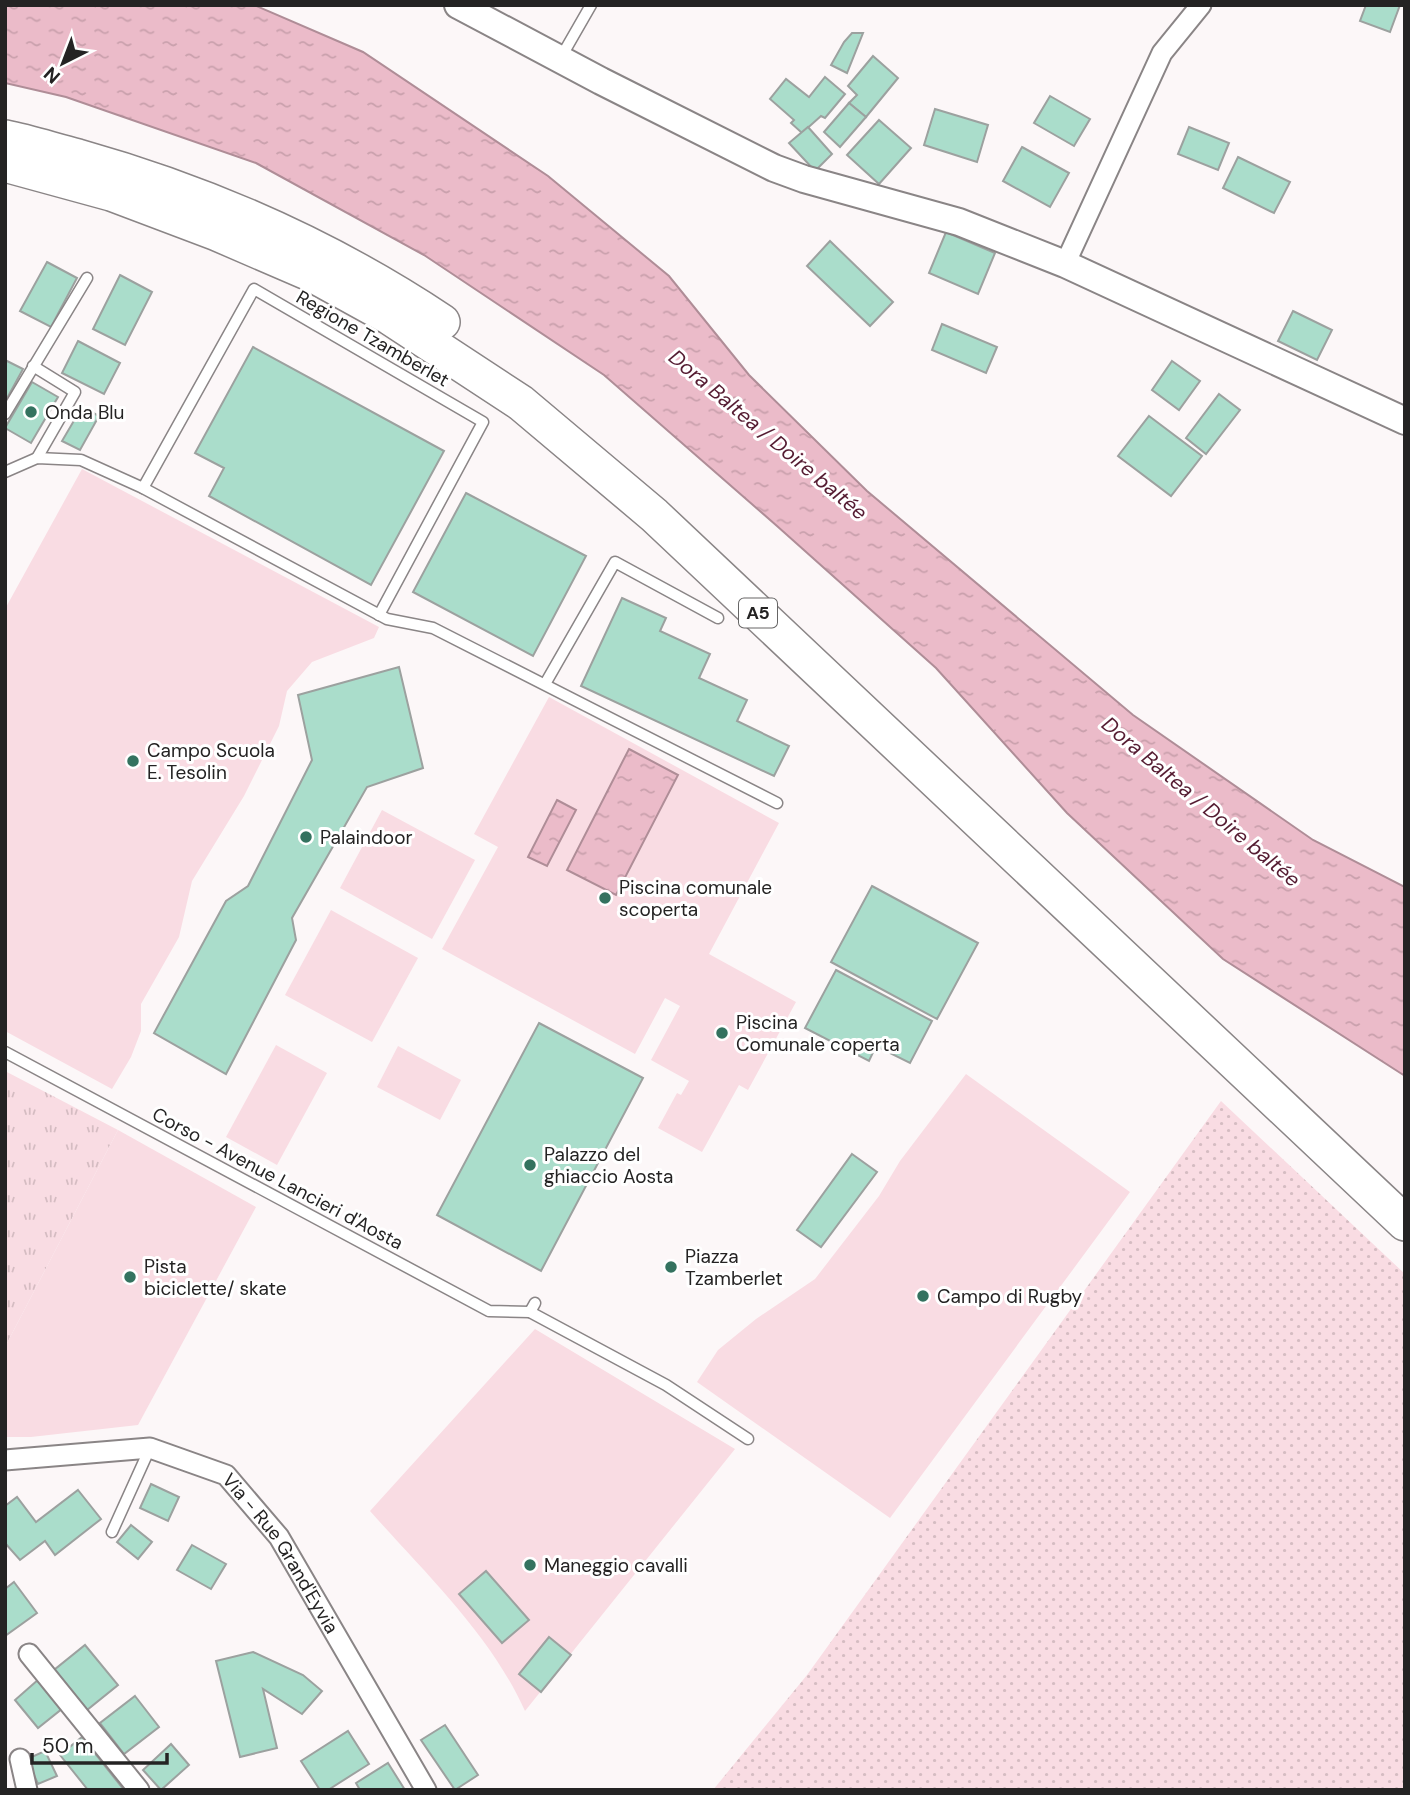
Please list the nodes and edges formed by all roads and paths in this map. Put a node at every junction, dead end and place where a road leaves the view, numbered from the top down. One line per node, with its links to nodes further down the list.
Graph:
1 (458, 5): 4 (main road)
2 (591, 5): 4 (lane)
3 (1201, 5): 7 (street)
4 (560, 60): 7 (main road)
5 (5, 138): 20 (highway, A5)
6 (5, 164): 21 (highway, A5)
7 (1065, 264): 11 (main road)
8 (87, 278): 9 (lane)
9 (33, 366): 10 (lane); 12 (lane)
10 (5, 414)
11 (1405, 421)
12 (37, 458): 13 (lane); 14 (lane)
13 (5, 472)
14 (143, 488): 15 (lane); 15 (lane, Regione Tzamberlet)
15 (379, 615): 17 (lane)
16 (718, 618): 17 (lane)
17 (545, 684): 18 (lane)
18 (777, 803)
19 (5, 1052): 22 (lane, Corso - Avenue Lancieri d'Aosta)
20 (1405, 1191)
21 (1405, 1223)
22 (748, 1439)
23 (150, 1448): 24 (street, Via - Rue Grand'Eyvia); 25 (lane); 30 (street, Via - Rue Grand'Eyvia)
24 (5, 1460)
25 (113, 1532)
26 (29, 1654): 29 (street)
27 (20, 1759): 28 (street)
28 (27, 1790)
29 (139, 1790)
30 (426, 1790)

